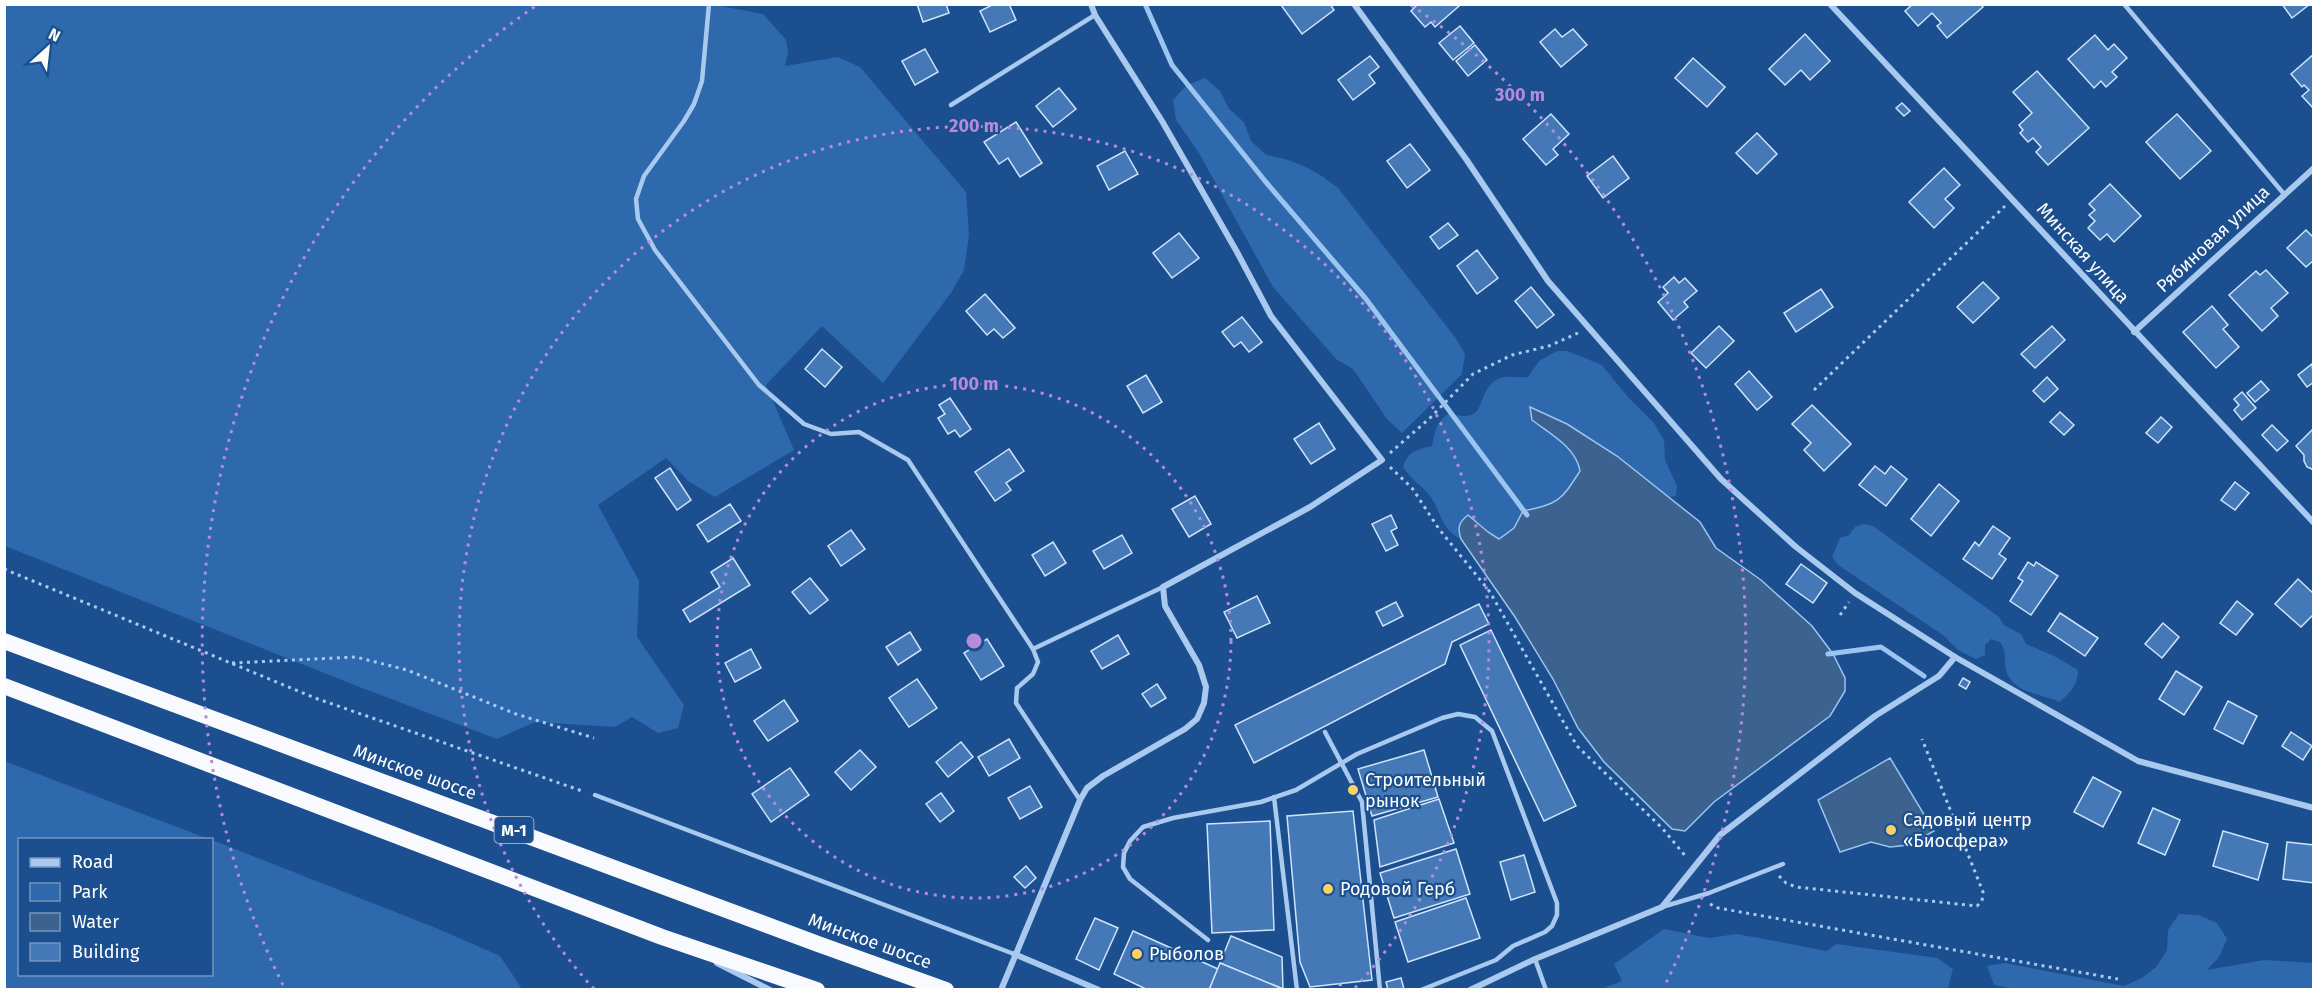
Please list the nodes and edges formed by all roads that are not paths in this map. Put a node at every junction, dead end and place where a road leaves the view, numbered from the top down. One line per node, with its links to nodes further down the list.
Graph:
1 (710, 4): 14 (lane)
2 (1091, 4): 6 (street)
3 (1353, 4): 15 (street)
4 (1830, 4): 10 (street, Минская улица)
5 (2124, 4): 9 (lane)
6 (1095, 15): 7 (lane); 12 (street)
7 (951, 105)
8 (2313, 168): 9 (street, Рябиновая улица)
9 (2284, 194): 10 (street, Рябиновая улица)
10 (2134, 332): 11 (street, Минская улица)
11 (2313, 523)
12 (1164, 587): 14 (lane); 21 (street)
13 (4, 641): 31 (highway, Минское шоссе / М-1)
14 (1033, 650): 21 (lane)
15 (1955, 657): 22 (street); 24 (street)
16 (4, 686): 25 (highway)
17 (1325, 732): 18 (lane)
18 (1342, 764): 20 (lane); 35 (lane); 36 (lane)
19 (595, 795): 27 (lane)
20 (1275, 797): 26 (lane); 34 (lane)
21 (1080, 800): 27 (street)
22 (2313, 808)
23 (1783, 864): 24 (lane)
24 (1662, 907): 28 (street)
25 (662, 937): 29 (street); 30 (highway)
26 (1208, 940)
27 (1014, 954): 32 (street); 33 (street)
28 (1535, 959): 37 (street); 38 (lane)
29 (770, 990)
30 (817, 990)
31 (946, 990)
32 (1001, 990)
33 (1099, 990)
34 (1297, 990)
35 (1380, 990)
36 (1421, 990)
37 (1470, 990)
38 (1546, 990)

